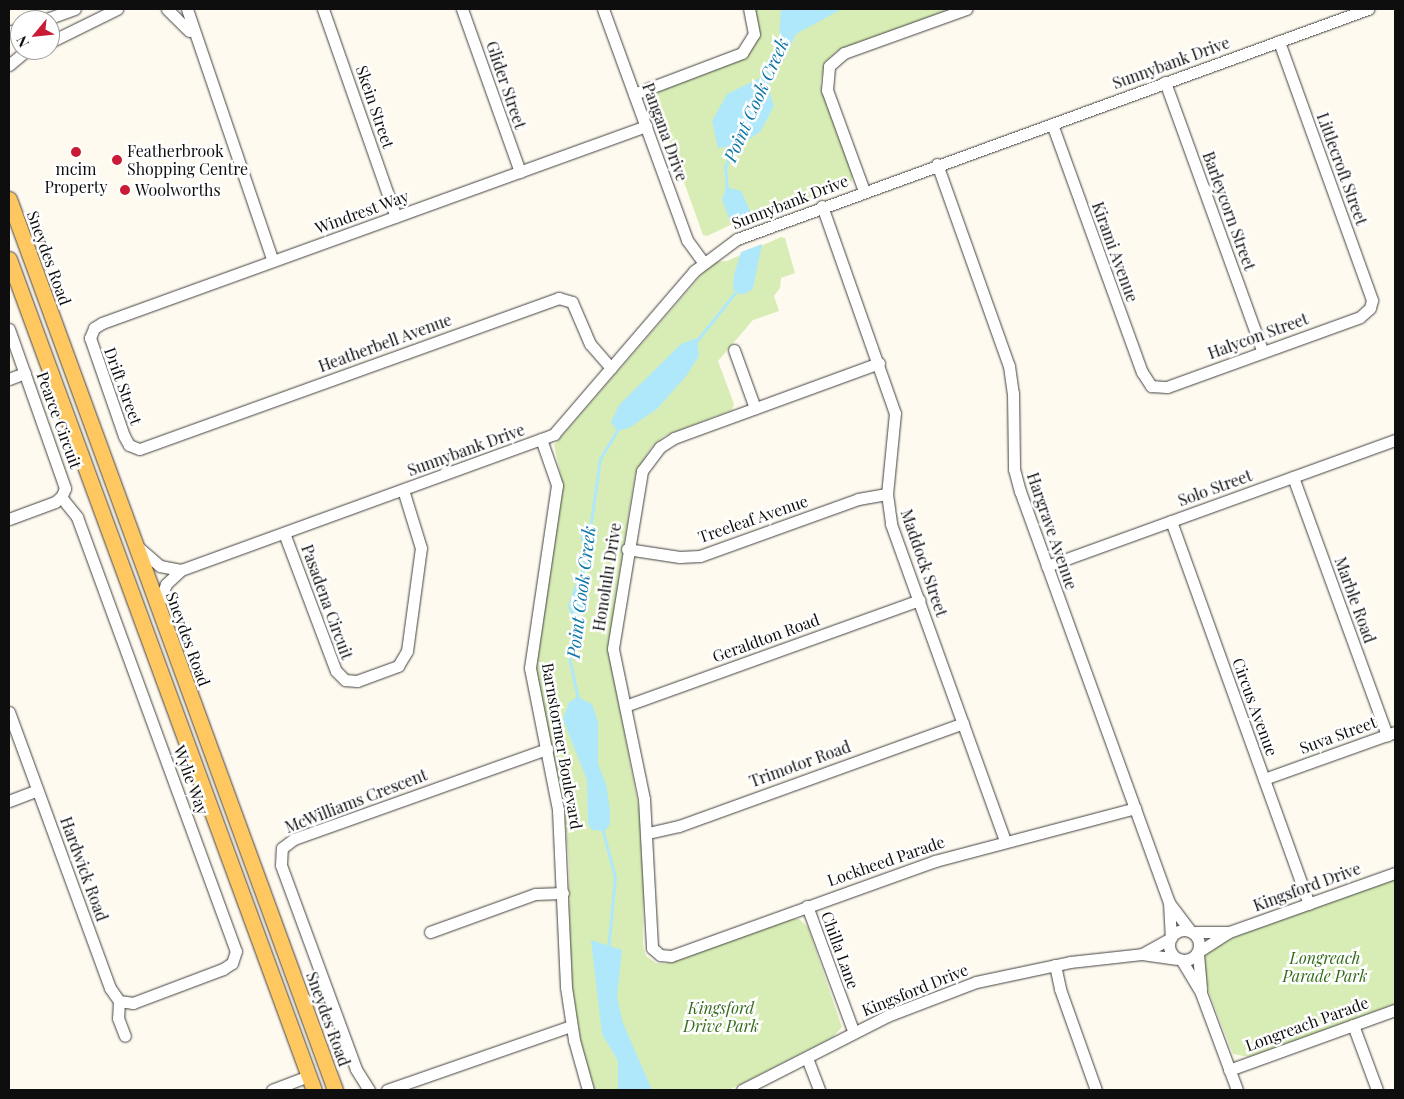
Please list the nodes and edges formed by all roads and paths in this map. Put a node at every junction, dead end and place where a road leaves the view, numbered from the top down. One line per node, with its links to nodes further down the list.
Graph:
1 (75, 9): 11 (street)
2 (117, 9): 12 (street)
3 (167, 9): 13 (street)
4 (187, 9): 13 (street)
5 (323, 9): 24 (street, Skein Street)
6 (462, 9): 20 (street, Glider Street)
7 (603, 9): 16 (street, Pangana Drive)
8 (749, 9): 16 (street)
9 (966, 9): 21 (street)
10 (1368, 9): 14 (street, Sunnybank Drive)
11 (60, 14)
12 (60, 37)
13 (194, 38): 27 (street)
14 (1279, 41): 15 (street, Sunnybank Drive); 29 (street, Littlecroft Street)
15 (1165, 82): 17 (street, Sunnybank Drive); 34 (street, Barleycorn Street)
16 (634, 94): 18 (street, Pangana Drive)
17 (1052, 124): 19 (street, Sunnybank Drive); 39 (street, Kirami Avenue)
18 (646, 126): 20 (street, Windrest Way); 28 (street, Pangana Drive)
19 (937, 164): 21 (street, Sunnybank Drive); 53 (street, Hargrave Avenue)
20 (520, 172): 24 (street, Windrest Way)
21 (864, 191): 23 (street, Sunnybank Drive)
22 (9, 199): 26 (main road, Sneydes Road)
23 (822, 206): 28 (street, Sunnybank Drive); 35 (street, Maddock Street)
24 (396, 217): 27 (street, Windrest Way)
25 (9, 259): 30 (main road)
26 (31, 260): 30 (main road); 51 (main road, Sneydes Road)
27 (273, 261): 32 (street, Windrest Way)
28 (703, 262): 36 (street, Sunnybank Drive)
29 (1370, 308): 34 (street, Halycon Street)
30 (32, 322): 92 (main road)
31 (9, 329): 37 (street, Pearce Circuit)
32 (92, 331): 43 (street, Drift Street)
33 (734, 350): 40 (street)
34 (1263, 352): 39 (street, Halycon Street)
35 (879, 363): 40 (street, Honolulu Drive); 46 (street, Maddock Street)
36 (611, 368): 41 (street, Sunnybank Drive); 43 (street, Heatherbell Avenue)
37 (25, 373): 38 (street); 47 (street, Pearce Circuit)
38 (9, 379)
39 (1154, 388)
40 (755, 408): 52 (street, Honolulu Drive)
41 (542, 439): 45 (street, Sunnybank Drive); 61 (street, Barnstormer Boulevard)
42 (1395, 440): 44 (street, Solo Street)
43 (135, 448)
44 (1293, 477): 49 (street, Solo Street); 60 (street, Marble Road)
45 (403, 490): 50 (street, Sunnybank Drive); 50 (street, Pasadena Circuit)
46 (887, 494): 52 (street, Treeleaf Avenue); 55 (street, Maddock Street)
47 (61, 497): 48 (street); 83 (street, Wylie Way)
48 (9, 519)
49 (1170, 521): 53 (street, Solo Street); 62 (street, Circus Avenue)
50 (284, 533): 54 (street, Sunnybank Drive)
51 (134, 543): 54 (street); 56 (main road, Sneydes Road)
52 (627, 549): 57 (street, Honolulu Drive)
53 (1047, 566): 65 (street, Hargrave Avenue)
54 (181, 570): 56 (street, Sunnybank Drive)
55 (919, 600): 57 (street, Geraldton Road); 59 (street, Maddock Street)
56 (158, 606): 91 (main road, Sneydes Road)
57 (625, 706): 66 (street, Honolulu Drive)
58 (9, 712): 63 (street, Hardwick Road)
59 (963, 723): 66 (street, Trimotor Road); 67 (street, Maddock Street)
60 (1391, 733): 62 (street, Suva Street)
61 (547, 749): 69 (street, Barnstormer Boulevard); 95 (street, McWilliams Crescent)
62 (1264, 779): 71 (street, Circus Avenue)
63 (37, 790): 64 (street); 83 (street, Hardwick Road)
64 (9, 801)
65 (1134, 808): 67 (street, Lockheed Parade); 70 (street, Hargrave Avenue)
66 (648, 833): 77 (street, Honolulu Drive)
67 (1005, 840): 72 (street, Lockheed Parade)
68 (1395, 873): 71 (street, Kingsford Drive)
69 (563, 893): 73 (street); 86 (street, Barnstormer Boulevard)
70 (1169, 902): 74 (street, Hargrave Avenue); 76 (street, Hargrave Avenue)
71 (1309, 904): 75 (street, Kingsford Drive)
72 (807, 906): 77 (street, Lockheed Parade); 87 (street, Chilla Lane)
73 (430, 932)
74 (1191, 932): 75 (street, Kingsford Drive); 76 (street); 78 (street)
75 (1229, 932): 78 (street, Kingsford Drive)
76 (1171, 938): 79 (street, Kingsford Drive); 80 (street)
77 (654, 951)
78 (1198, 953): 80 (street); 82 (street)
79 (1142, 954): 80 (street, Kingsford Drive); 81 (street, Kingsford Drive)
80 (1179, 960): 82 (street)
81 (1055, 965): 87 (street, Kingsford Drive); 100 (street)
82 (1201, 993): 90 (street)
83 (118, 1001): 88 (street, Hardwick Road)
84 (1395, 1010): 85 (street, Longreach Parade)
85 (1353, 1025): 90 (street, Longreach Parade); 102 (street)
86 (571, 1026): 96 (street); 97 (street, Barnstormer Boulevard)
87 (854, 1033): 89 (street, Kingsford Drive)
88 (125, 1036)
89 (807, 1058): 98 (street, Kingsford Drive); 99 (street)
90 (1230, 1070): 101 (street)
91 (330, 1075): 92 (main road); 94 (main road, Sneydes Road)
92 (312, 1087): 93 (street)
93 (272, 1090)
94 (335, 1090)
95 (369, 1090)
96 (387, 1090)
97 (588, 1090)
98 (742, 1090)
99 (819, 1090)
100 (1094, 1090)
101 (1237, 1090)
102 (1377, 1090)

